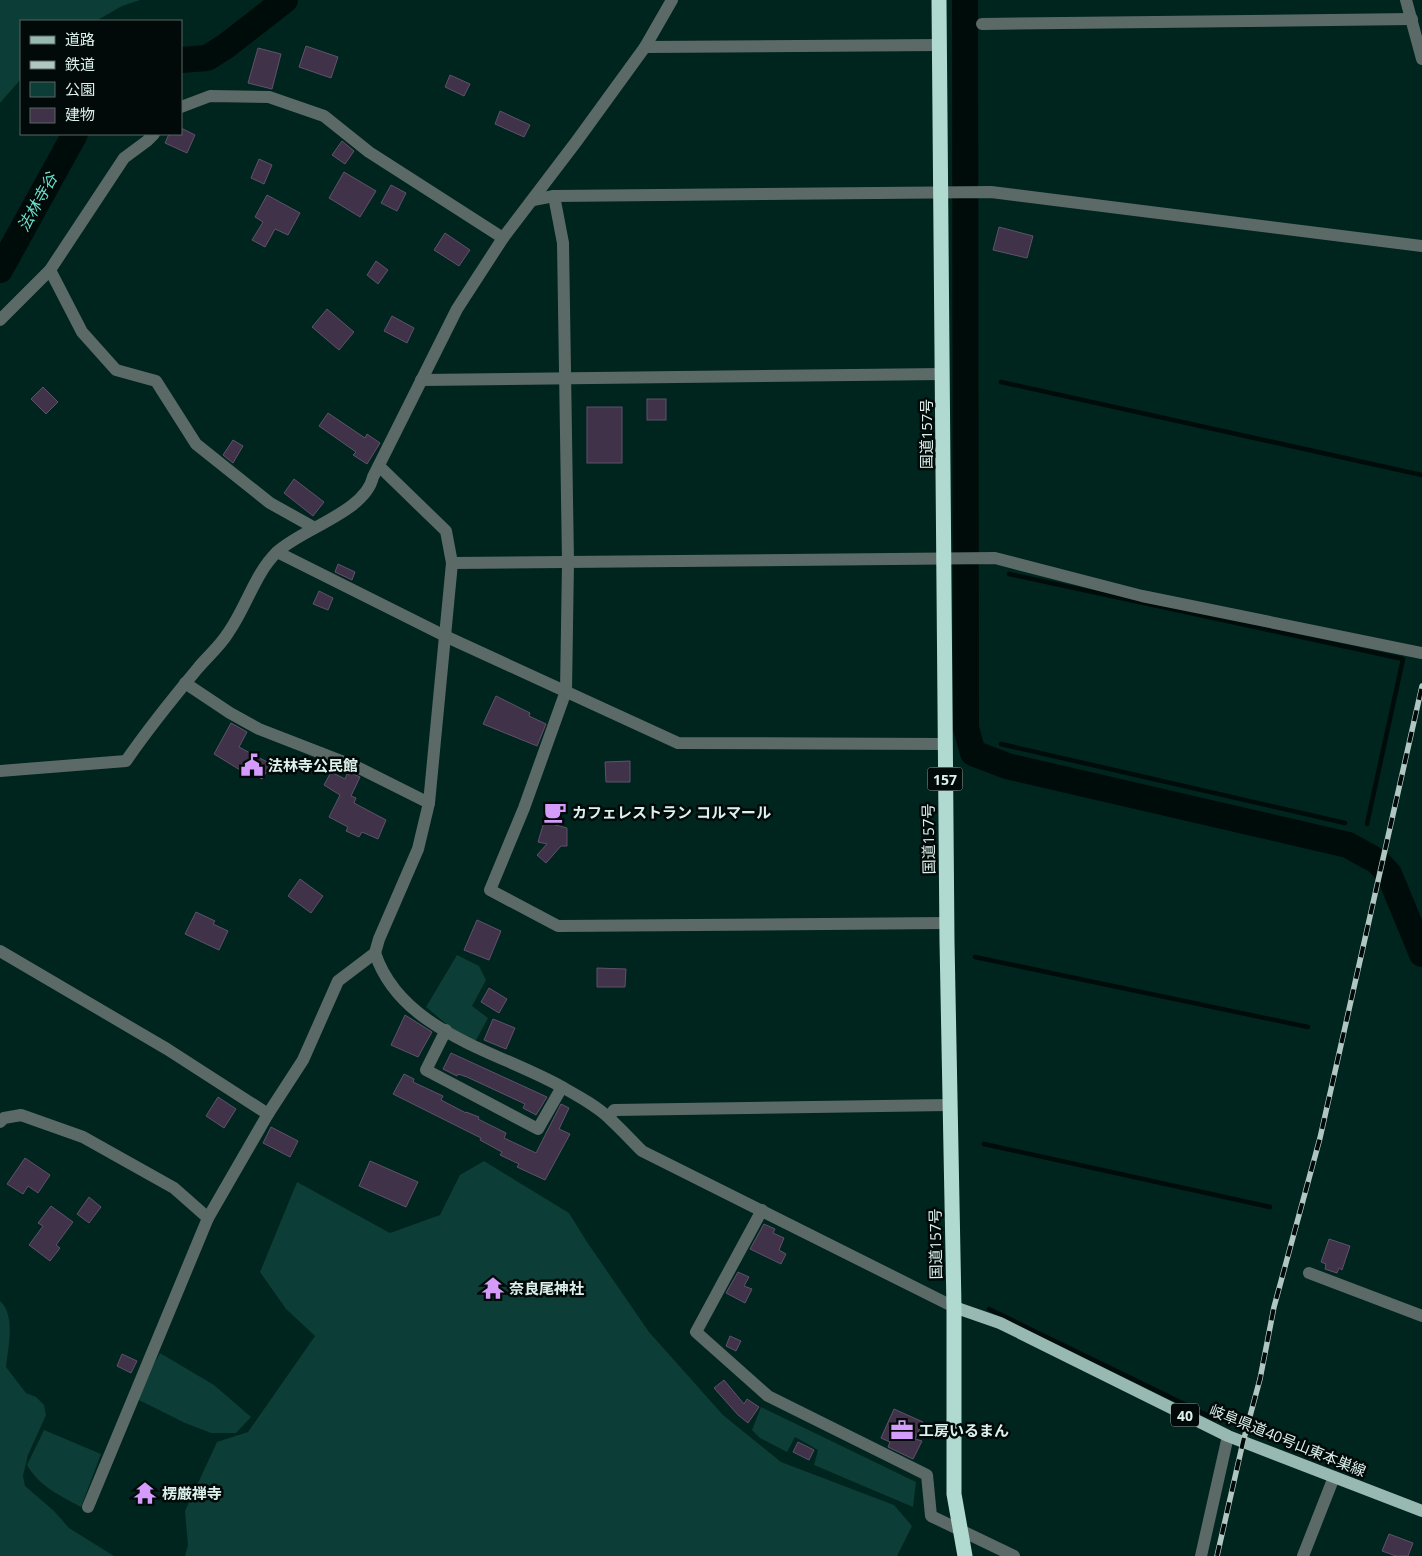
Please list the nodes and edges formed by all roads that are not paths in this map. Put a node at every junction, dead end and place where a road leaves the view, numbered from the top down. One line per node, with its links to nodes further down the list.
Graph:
1 (672, 0): 7 (street)
2 (940, 0): 6 (highway, 国道157号 / 157)
3 (1406, 0): 4 (street)
4 (1412, 20): 5 (street); 8 (street)
5 (982, 24)
6 (940, 46): 7 (street); 11 (highway, 国道157号 / 157)
7 (645, 47): 13 (street)
8 (1422, 59)
9 (182, 107): 14 (street)
10 (153, 135): 16 (street)
11 (941, 191): 12 (street); 15 (street); 18 (highway, 国道157号 / 157)
12 (554, 196): 13 (street); 19 (street)
13 (533, 200): 14 (street)
14 (503, 238): 20 (street)
15 (1422, 246)
16 (50, 270): 17 (street); 22 (street)
17 (0, 320)
18 (943, 374): 19 (street); 24 (highway, 国道157号 / 157)
19 (564, 378): 20 (street); 25 (street)
20 (421, 380): 21 (street)
21 (379, 466): 22 (street); 26 (street)
22 (313, 527): 23 (street)
23 (277, 552): 27 (street); 29 (street)
24 (950, 559): 25 (street); 28 (street); 31 (highway, 国道157号 / 157)
25 (568, 562): 26 (street); 30 (street)
26 (452, 563): 27 (street)
27 (447, 637): 30 (street); 33 (street)
28 (1422, 653)
29 (185, 683): 32 (street); 33 (street)
30 (566, 691): 31 (street); 34 (street)
31 (945, 744): 34 (highway, 国道157号 / 157)
32 (0, 771)
33 (429, 803): 36 (street)
34 (947, 924): 39 (highway, 国道157号 / 157)
35 (0, 951): 40 (street)
36 (375, 953): 37 (street); 40 (street)
37 (446, 1030): 38 (street); 38 (street)
38 (562, 1087): 41 (street)
39 (949, 1104): 41 (street); 46 (highway, 国道157号 / 157)
40 (268, 1114): 44 (street)
41 (609, 1117): 43 (street)
42 (0, 1122): 44 (street)
43 (762, 1210): 46 (street); 52 (street)
44 (208, 1218): 50 (street)
45 (1309, 1273): 47 (street)
46 (954, 1307): 48 (main road, 岐阜県道40号山東本巣線 / 40); 52 (highway, 国道157号 / 157)
47 (1422, 1316)
48 (1228, 1436): 49 (main road, 岐阜県道40号山東本巣線 / 40); 55 (street)
49 (1334, 1477): 51 (main road, 岐阜県道40号山東本巣線 / 40); 56 (street)
50 (88, 1508)
51 (1422, 1511)
52 (962, 1530): 53 (highway, 国道157号 / 157); 54 (street)
53 (965, 1556)
54 (1014, 1556)
55 (1201, 1556)
56 (1302, 1556)

